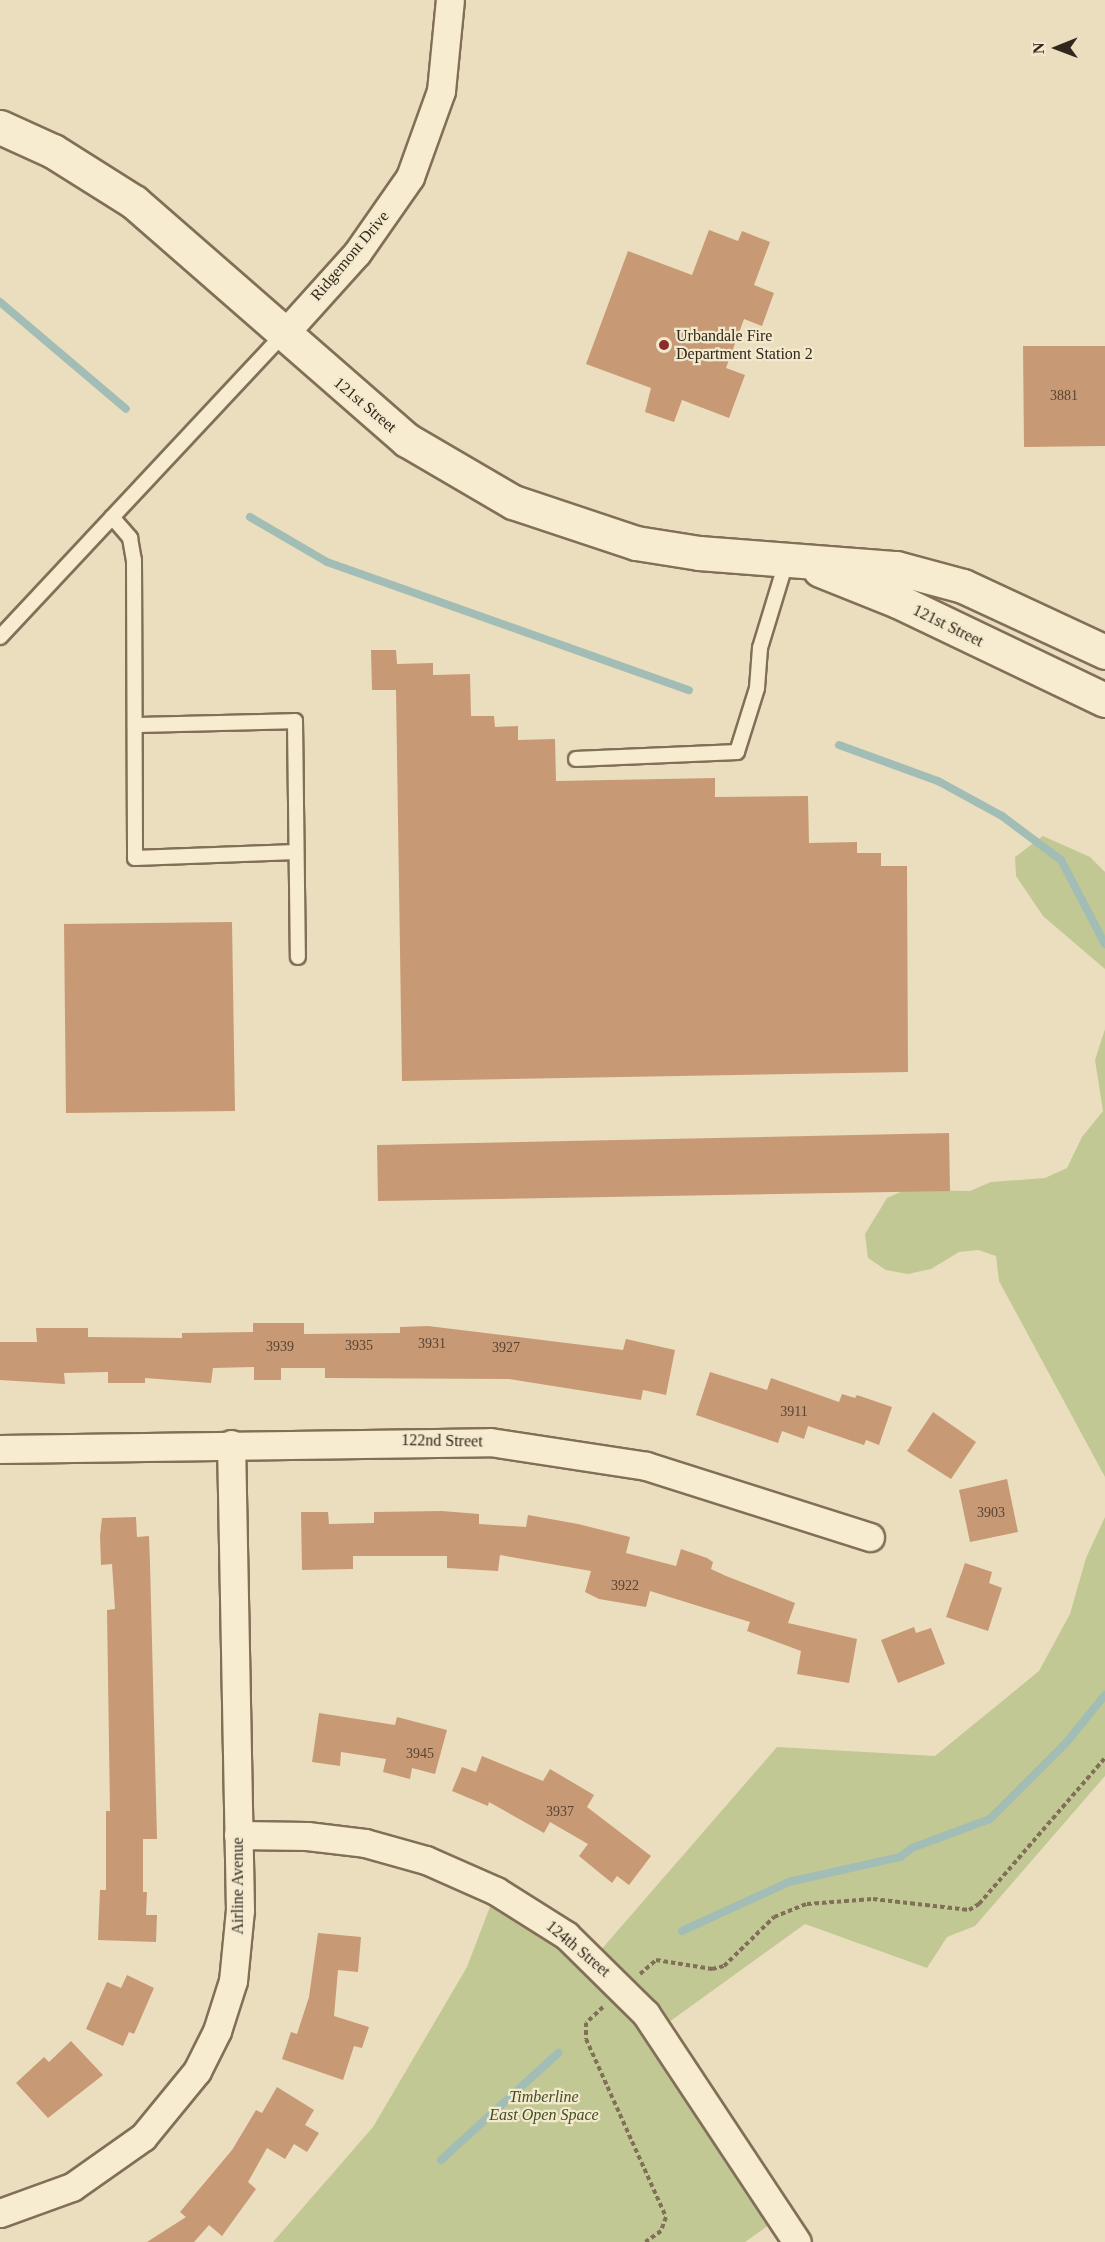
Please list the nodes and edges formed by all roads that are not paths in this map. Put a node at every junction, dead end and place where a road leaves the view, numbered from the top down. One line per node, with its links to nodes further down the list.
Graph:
1 (450, 0): 3 (street, Ridgemont Drive)
2 (0, 127): 3 (street, 121st Street)
3 (284, 334): 4 (lane); 5 (street, 121st Street)
4 (112, 517): 6 (lane); 9 (lane)
5 (788, 557): 7 (street, 121st Street); 8 (street, 121st Street); 10 (lane)
6 (0, 637)
7 (1105, 652)
8 (1105, 700)
9 (135, 725): 11 (lane); 11 (lane)
10 (576, 759)
11 (296, 852): 12 (lane)
12 (298, 957)
13 (231, 1444): 14 (street, 122nd Street); 15 (street, 122nd Street); 16 (street, Airline Avenue)
14 (0, 1449)
15 (870, 1537)
16 (238, 1835): 17 (street, Airline Avenue); 18 (street, 124th Street)
17 (0, 2213)
18 (797, 2242)

